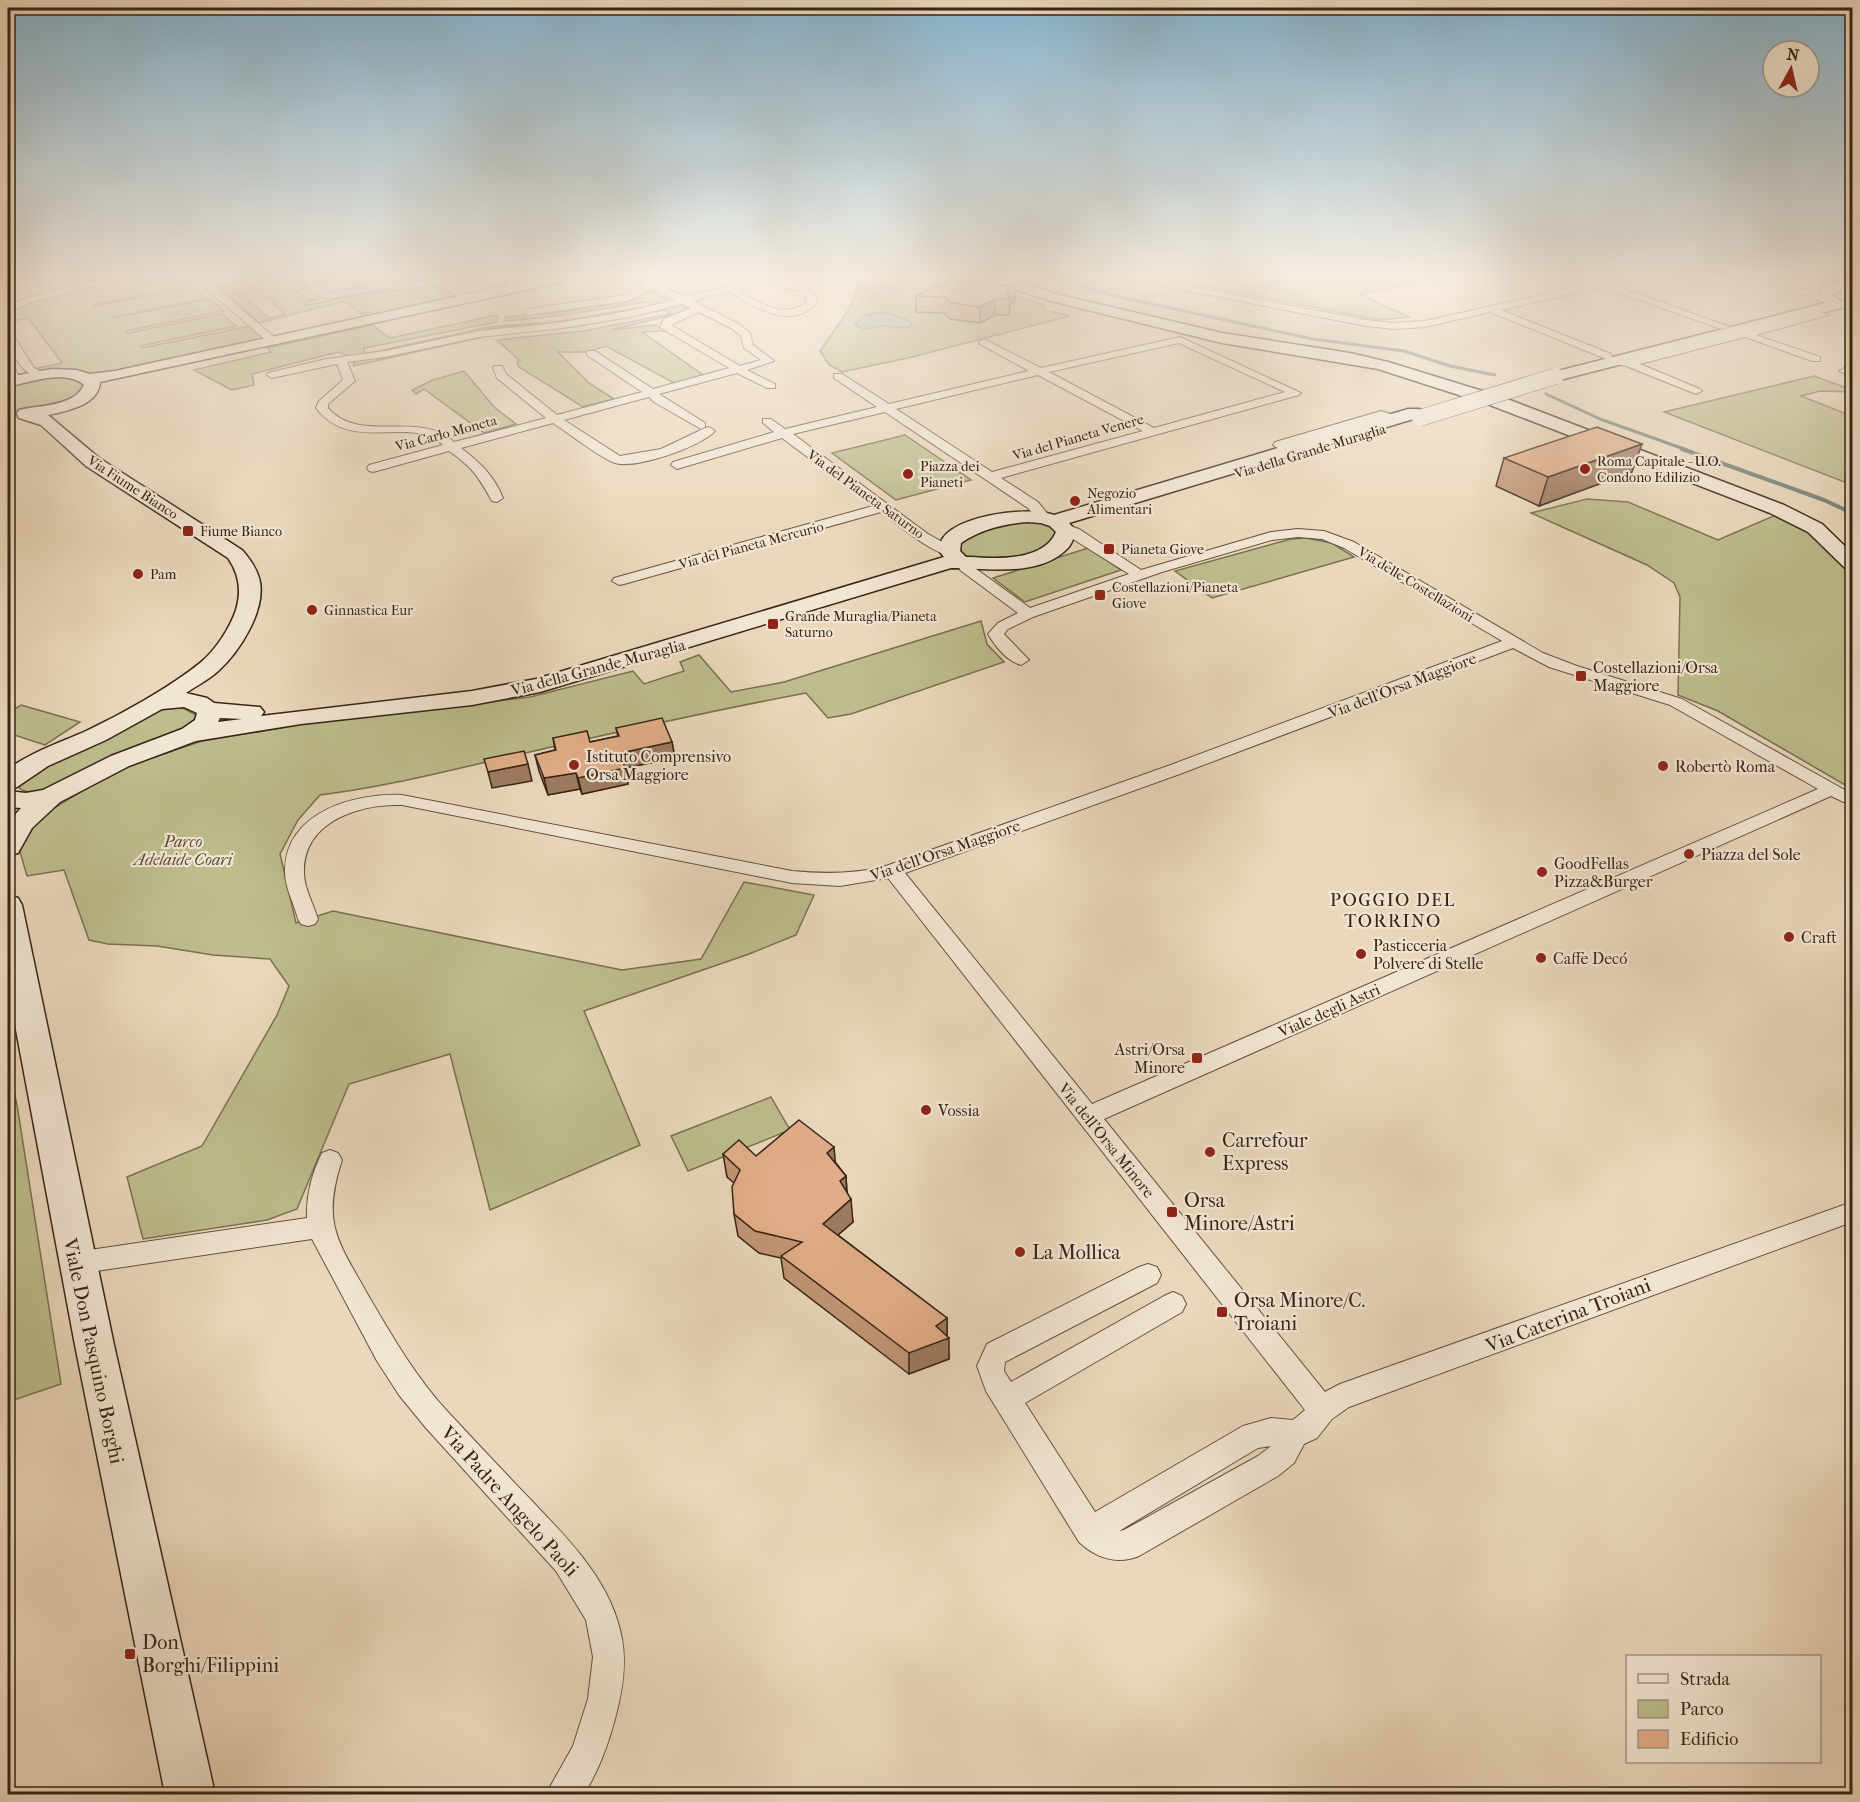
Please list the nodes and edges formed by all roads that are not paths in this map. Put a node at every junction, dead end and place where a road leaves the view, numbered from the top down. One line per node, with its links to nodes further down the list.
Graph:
1 (26, 363): 18 (street)
2 (175, 363): 22 (street)
3 (327, 363): 19 (street)
4 (342, 363): 34 (street)
5 (606, 363): 25 (street)
6 (729, 363): 16 (street)
7 (762, 363): 16 (street, Via Carlo Moneta)
8 (1023, 363): 17 (street)
9 (1072, 363): 17 (street)
10 (1234, 363): 32 (street, Via del Pianeta Venere)
11 (1374, 363): 42 (street)
12 (1591, 363): 29 (street, Via della Grande Muraglia, bridge)
13 (1629, 363): 24 (street)
14 (8, 364): 21 (street)
15 (498, 368): 30 (street)
16 (741, 370): 23 (street); 25 (street, Via Carlo Moneta)
17 (1038, 371): 26 (street); 32 (street)
18 (40, 375): 21 (street); 22 (street)
19 (272, 375)
20 (838, 376): 26 (street)
21 (9, 382)
22 (91, 382): 28 (street)
23 (771, 386)
24 (1696, 391)
25 (651, 393): 30 (street, Via Carlo Moneta); 30 (street)
26 (886, 409): 33 (street); 37 (street)
27 (8, 415): 28 (street)
28 (51, 415): 48 (street, Via Fiume Bianco)
29 (1410, 416): 40 (street, Via della Grande Muraglia); 40 (street, Via della Grande Muraglia)
30 (555, 419): 34 (street, Via Carlo Moneta)
31 (767, 421): 33 (street, Via del Pianeta Saturno)
32 (1153, 432): 37 (street, Via del Pianeta Venere)
33 (784, 433): 35 (street); 39 (street, Via del Pianeta Saturno)
34 (451, 447): 36 (street, Via Carlo Moneta); 38 (street)
35 (677, 465)
36 (373, 468)
37 (990, 477): 40 (street)
38 (497, 498)
39 (884, 507): 41 (street, Via del Pianeta Saturno); 44 (street, Via del Pianeta Mercurio)
40 (1057, 524): 41 (street, Via della Grande Muraglia); 41 (street, Via della Grande Muraglia); 43 (street)
41 (956, 557): 45 (street, Via del Pianeta Saturno); 50 (street, Via della Grande Muraglia); 51 (street, Via della Grande Muraglia)
42 (1852, 564)
43 (1141, 576): 45 (street, Via delle Costellazioni); 46 (street, Via delle Costellazioni)
44 (619, 581)
45 (1028, 614): 47 (street, Via delle Costellazioni)
46 (1514, 642): 55 (street, Via delle Costellazioni); 60 (street, Via dell'Orsa Maggiore)
47 (1021, 660)
48 (209, 667): 49 (street); 50 (street)
49 (154, 705): 50 (street, Via della Grande Muraglia); 52 (street)
50 (204, 707): 51 (street)
51 (191, 734): 56 (street, Via della Grande Muraglia)
52 (31, 765): 53 (street); 54 (street)
53 (8, 774)
54 (8, 782)
55 (1833, 789): 58 (street, Via delle Costellazioni); 64 (street, Viale degli Astri)
56 (51, 796): 57 (street); 59 (street)
57 (8, 799)
58 (1852, 801)
59 (8, 847)
60 (892, 870): 62 (street, Via dell'Orsa Maggiore); 64 (street, Via dell'Orsa Minore)
61 (8, 905): 63 (street, Viale Don Pasquino Borghi)
62 (308, 919)
63 (12, 968): 68 (street, Viale Don Pasquino Borghi)
64 (1088, 1116): 72 (street, Via dell'Orsa Minore)
65 (330, 1160): 67 (street)
66 (1852, 1212): 72 (street, Via Caterina Troiani)
67 (320, 1227): 68 (street); 74 (street, Via Padre Angelo Paoli)
68 (76, 1263): 73 (street, Viale Don Pasquino Borghi)
69 (1148, 1275): 71 (street)
70 (1173, 1304): 71 (street)
71 (1007, 1399): 72 (street, Via Caterina Troiani)
72 (1323, 1410)
73 (190, 1794)
74 (563, 1794)

